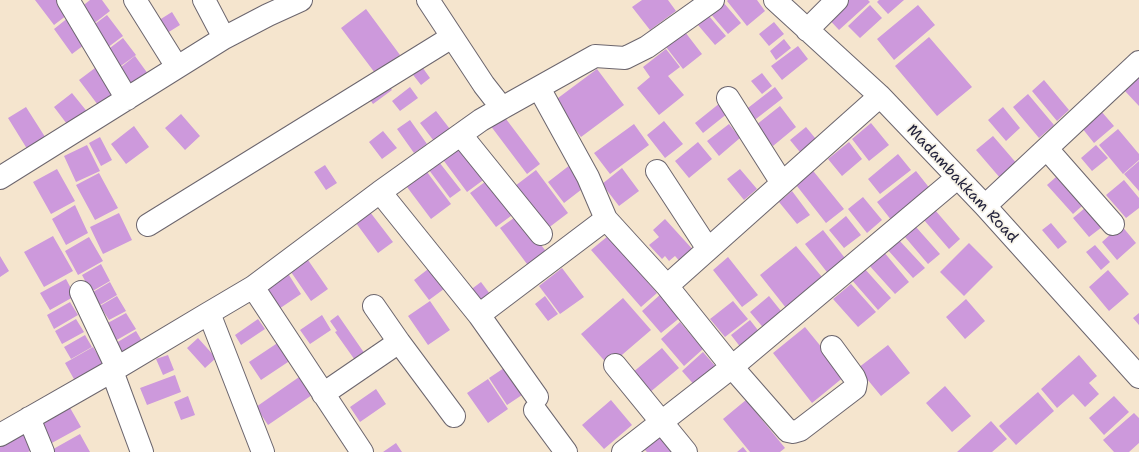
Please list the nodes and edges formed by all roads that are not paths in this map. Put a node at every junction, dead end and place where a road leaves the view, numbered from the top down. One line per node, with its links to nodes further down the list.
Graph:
1 (68, 0): 17 (street)
2 (135, 0): 13 (street)
3 (204, 0): 11 (street)
4 (428, 0): 10 (street)
5 (713, 0): 14 (street)
6 (775, 0): 9 (street, Madambakkam Road)
7 (837, 0): 9 (street)
8 (291, 2): 11 (street)
9 (807, 30): 15 (street, Madambakkam Road)
10 (452, 37): 18 (street); 29 (street)
11 (224, 38): 13 (street)
12 (1139, 62): 20 (street)
13 (177, 67): 17 (street)
14 (540, 88): 18 (street); 27 (street)
15 (880, 96): 23 (street, Madambakkam Road); 24 (street)
16 (728, 98): 24 (street)
17 (127, 99): 22 (street)
18 (502, 108): 19 (street)
19 (461, 134): 25 (street); 30 (street)
20 (1047, 149): 26 (street); 28 (street)
21 (657, 171): 31 (street)
22 (0, 178)
23 (957, 178): 26 (street, Madambakkam Road); 41 (street)
24 (782, 183): 31 (street)
25 (380, 192): 33 (street); 37 (street)
26 (985, 206): 43 (street, Madambakkam Road)
27 (606, 219): 32 (street); 37 (street)
28 (1113, 224)
29 (148, 225)
30 (542, 234)
31 (708, 249): 32 (street)
32 (667, 286): 41 (street)
33 (253, 287): 36 (street); 44 (street)
34 (81, 292): 42 (street)
35 (374, 306): 38 (street)
36 (209, 313): 42 (street); 51 (street)
37 (479, 315): 53 (street)
38 (399, 342): 44 (street); 45 (street)
39 (832, 347): 41 (street)
40 (615, 366): 47 (street)
41 (732, 367): 47 (street)
42 (115, 370): 46 (street); 50 (street)
43 (1139, 377)
44 (322, 394): 52 (street)
45 (454, 416)
46 (29, 418): 48 (street); 49 (street)
47 (662, 422): 54 (street); 55 (street)
48 (0, 435)
49 (43, 452)
50 (142, 452)
51 (263, 452)
52 (362, 452)
53 (566, 452)
54 (623, 452)
55 (686, 452)

